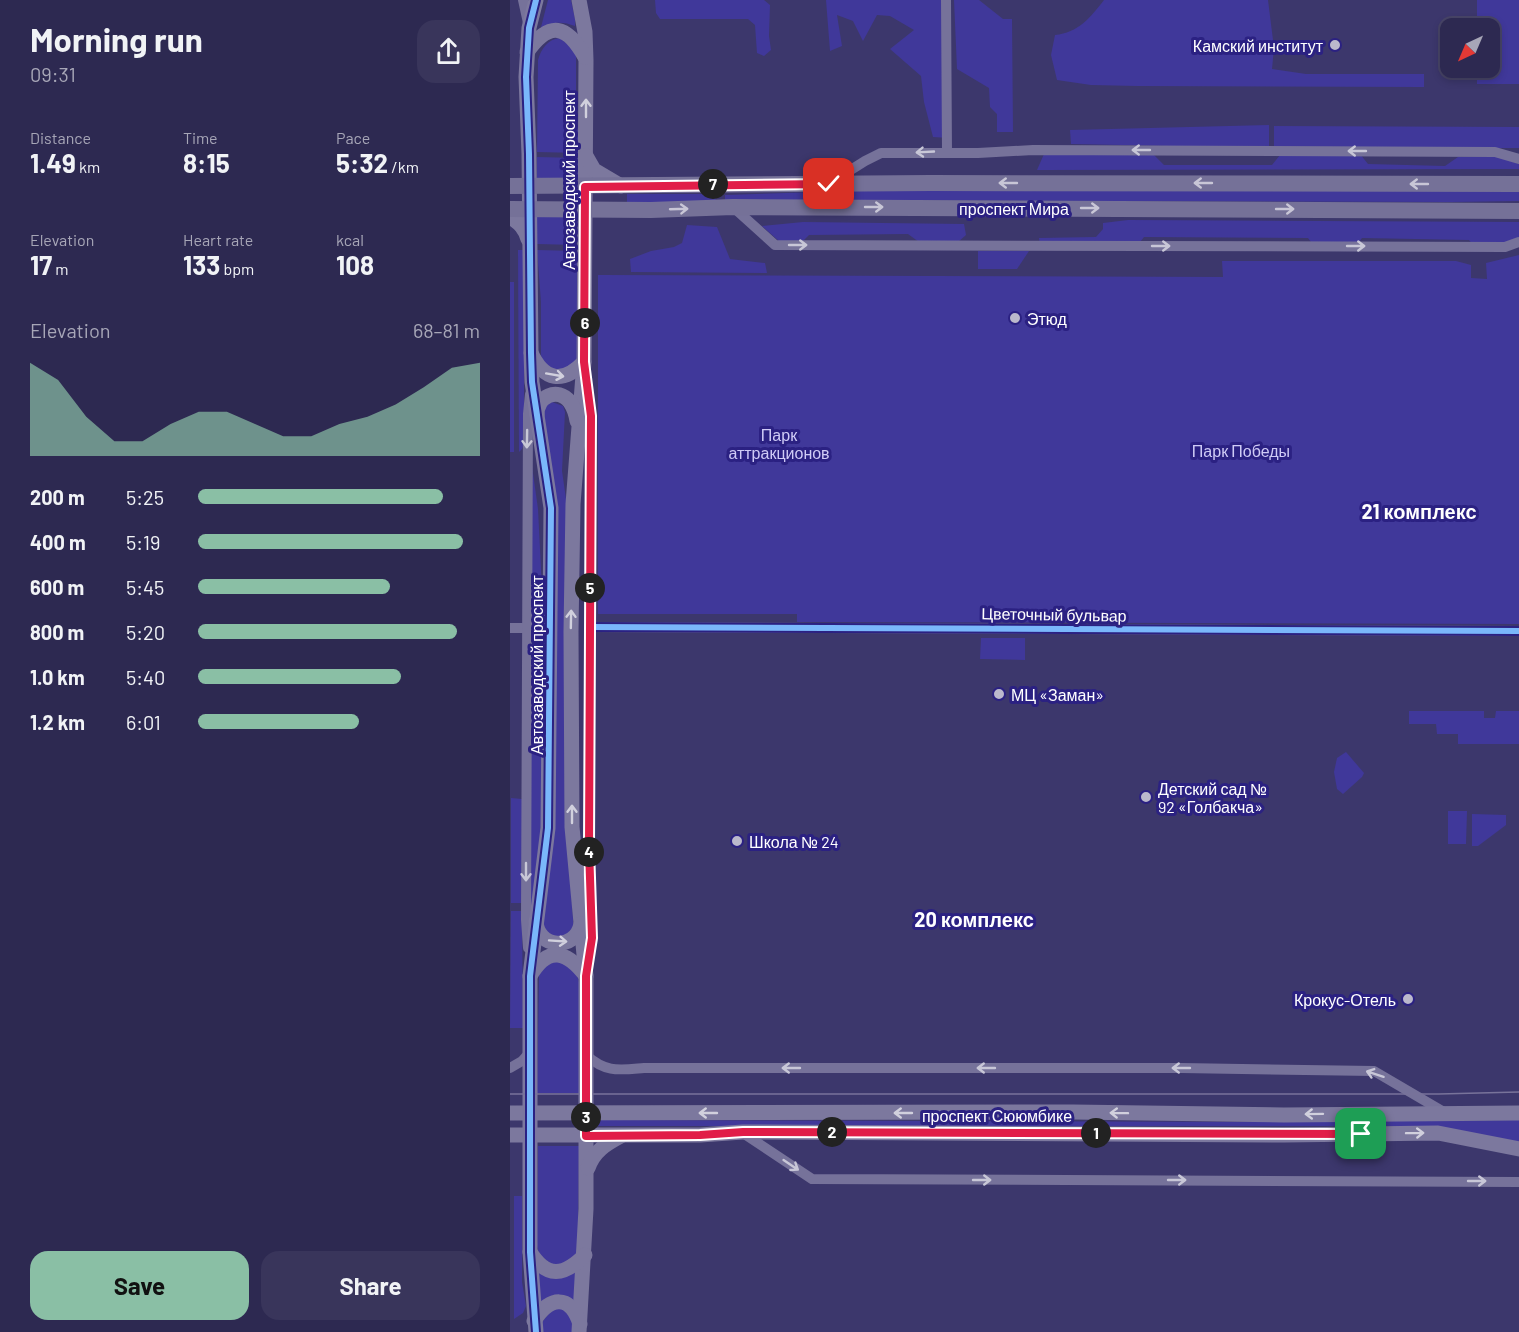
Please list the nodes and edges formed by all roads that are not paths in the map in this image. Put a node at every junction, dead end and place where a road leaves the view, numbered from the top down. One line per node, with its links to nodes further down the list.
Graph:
1 (523, 0): 5 (street)
2 (536, 0): 5 (street, Автозаводский проспект)
3 (579, 0): 7 (street, Автозаводский проспект)
4 (946, 0): 8 (street)
5 (530, 28): 6 (street, Автозаводский проспект)
6 (527, 52): 7 (street); 15 (street, Автозаводский проспект)
7 (586, 60): 9 (street, Автозаводский проспект, one-way to 7)
8 (947, 152): 10 (street, one-way to 8); 12 (street, one-way to 12)
9 (586, 155): 16 (street); 17 (street, Автозаводский проспект)
10 (1519, 159)
11 (731, 184): 12 (main road, проспект Мира); 16 (main road, проспект Мира); 18 (main road)
12 (829, 184): 13 (main road, проспект Мира, one-way to 12)
13 (1519, 184)
14 (510, 186): 15 (main road, проспект Мира)
15 (530, 186): 17 (main road, проспект Мира); 20 (street, Автозаводский проспект)
16 (621, 186): 17 (main road, проспект Мира)
17 (585, 187): 21 (street, Автозаводский проспект)
18 (733, 207): 22 (main road, проспект Мира, one-way to 18); 23 (main road, проспект Мира, one-way to 23); 25 (street, one-way to 25)
19 (510, 209): 20 (main road, проспект Мира)
20 (530, 209): 21 (main road, проспект Мира); 26 (street, Автозаводский проспект)
21 (585, 209): 22 (main road, проспект Мира); 27 (street, Автозаводский проспект)
22 (621, 209): 27 (street)
23 (1519, 211)
24 (510, 217): 26 (street)
25 (1519, 242)
26 (530, 247): 28 (street, Автозаводский проспект)
27 (585, 248): 29 (street, Автозаводский проспект)
28 (531, 353): 29 (street, one-way to 29); 30 (street, Автозаводский проспект)
29 (584, 362): 32 (street, Автозаводский проспект); 33 (street)
30 (532, 382): 31 (street, Автозаводский проспект); 35 (street, one-way to 35)
31 (537, 418): 32 (street); 37 (street, Автозаводский проспект)
32 (579, 426): 38 (street, Автозаводский проспект, one-way to 32)
33 (589, 627): 36 (street, Цветочный бульвар); 40 (street)
34 (510, 628): 35 (street)
35 (526, 628): 39 (street, one-way to 39)
36 (1519, 631)
37 (536, 918): 38 (street, one-way to 38); 39 (street, Автозаводский проспект)
38 (582, 921): 40 (street, Автозаводский проспект)
39 (530, 976): 40 (street); 41 (street, Автозаводский проспект)
40 (586, 976): 42 (street, Автозаводский проспект)
41 (530, 1052): 43 (street); 44 (street, Автозаводский проспект)
42 (586, 1055): 45 (street, Автозаводский проспект); 47 (street, one-way to 42)
43 (510, 1068)
44 (530, 1083): 46 (street); 48 (street, Автозаводский проспект)
45 (586, 1084): 50 (street, Автозаводский проспект); 51 (street)
46 (510, 1112): 48 (street, проспект Сююмбике)
47 (1444, 1112): 49 (street, проспект Сююмбике); 51 (street, проспект Сююмбике, one-way to 51)
48 (530, 1113): 50 (street, проспект Сююмбике); 54 (street, Автозаводский проспект)
49 (1519, 1113)
50 (586, 1114): 51 (street, проспект Сююмбике); 55 (street, Автозаводский проспект)
51 (621, 1114)
52 (743, 1132): 56 (street, проспект Сююмбике); 58 (street, проспект Сююмбике, one-way to 58); 61 (street, one-way to 61)
53 (510, 1135): 54 (street, проспект Сююмбике)
54 (530, 1135): 55 (street, проспект Сююмбике); 59 (street, Автозаводский проспект)
55 (586, 1136): 56 (street, проспект Сююмбике); 60 (street, Автозаводский проспект)
56 (622, 1136): 60 (street)
57 (510, 1140): 59 (street)
58 (1519, 1149)
59 (530, 1168): 62 (street, Автозаводский проспект)
60 (586, 1174): 63 (street, Автозаводский проспект)
61 (1519, 1182)
62 (530, 1252): 63 (street); 64 (street, Автозаводский проспект)
63 (585, 1255): 65 (street, Автозаводский проспект)
64 (535, 1326): 65 (street)
65 (580, 1328)

